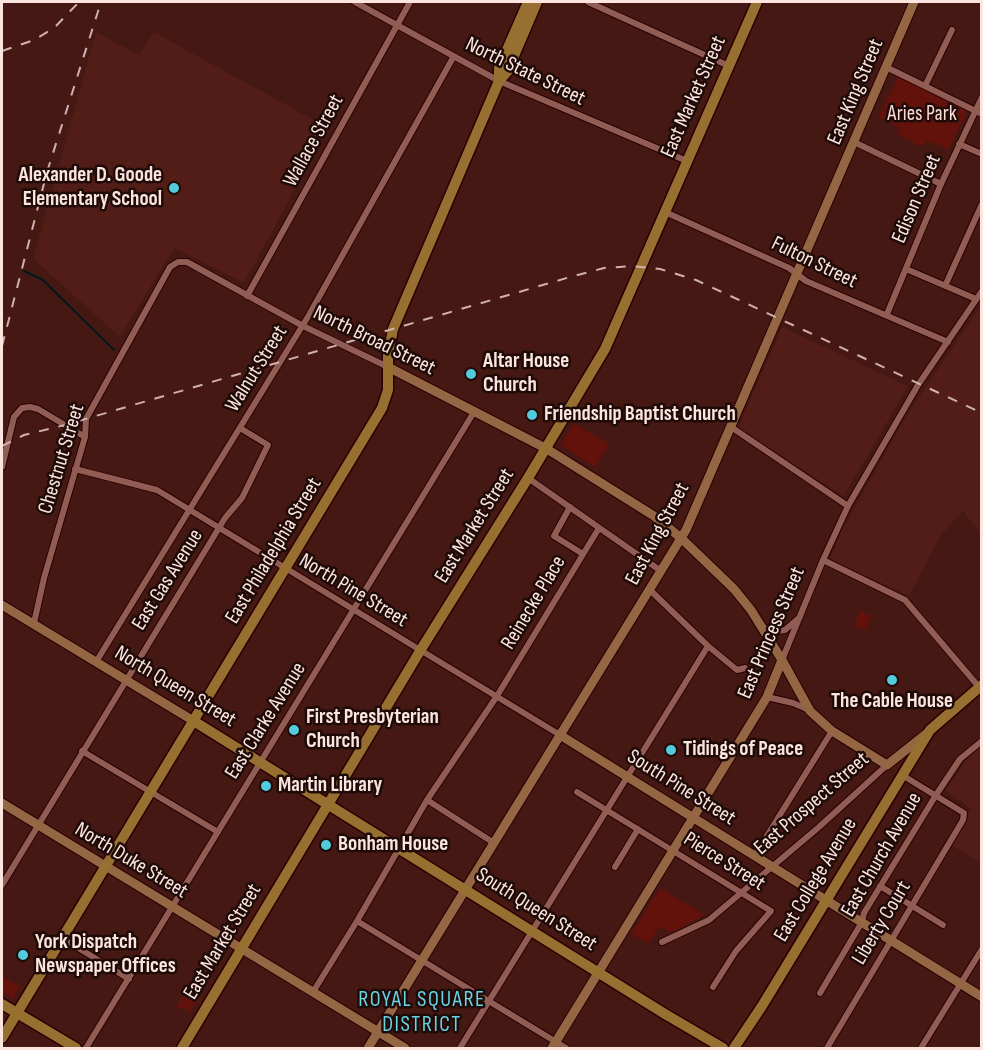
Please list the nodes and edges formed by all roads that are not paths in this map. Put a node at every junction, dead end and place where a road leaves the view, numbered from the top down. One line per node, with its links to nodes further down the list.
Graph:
1 (355, 2): 8 (street, North State Street)
2 (410, 2): 8 (street, Wallace Street)
3 (528, 2): 13 (main road, East Philadelphia Street)
4 (537, 2): 13 (main road, East Philadelphia Street)
5 (588, 2): 11 (street)
6 (757, 2): 11 (main road, East Market Street)
7 (914, 2): 12 (street, East King Street)
8 (397, 25): 10 (street, North State Street); 30 (street, Wallace Street)
9 (952, 30): 14 (street)
10 (454, 57): 13 (street, North State Street); 33 (street, Walnut Street)
11 (729, 66): 21 (main road, East Market Street)
12 (886, 67): 14 (street); 18 (street, East King Street)
13 (499, 81): 21 (street, North State Street); 35 (main road, East Philadelphia Street)
14 (925, 86): 16 (street)
15 (981, 97): 16 (street, Edison Street)
16 (974, 111): 17 (street); 19 (street, Edison Street)
17 (981, 114)
18 (854, 142): 22 (street); 27 (street, East King Street)
19 (959, 144): 20 (street); 22 (street, Edison Street)
20 (981, 154)
21 (687, 162): 24 (main road, East Market Street)
22 (941, 184): 26 (street, Edison Street)
23 (981, 204): 28 (street)
24 (665, 212): 27 (street, Fulton Street); 40 (main road, East Market Street)
25 (187, 262): 30 (street, North Broad Street); 39 (street, Chestnut Street)
26 (906, 269): 28 (street); 32 (street, Edison Street)
27 (797, 274): 32 (street, Fulton Street); 37 (street, East King Street)
28 (945, 286): 31 (street)
29 (981, 291): 31 (street, East Princess Street)
30 (247, 296): 33 (street, North Broad Street)
31 (976, 300): 34 (street, East Princess Street)
32 (887, 314): 34 (street, Fulton Street)
33 (303, 326): 35 (street, North Broad Street); 38 (street, Walnut Street)
34 (948, 342): 44 (street, East Princess Street)
35 (388, 367): 36 (street, North Broad Street); 52 (main road, East Philadelphia Street)
36 (474, 412): 40 (street, North Broad Street); 56 (street, East Clarke Avenue)
37 (731, 427): 44 (street); 49 (street, East King Street)
38 (240, 428): 46 (street, Walnut Street); 47 (street, East Gas Avenue)
39 (85, 437): 41 (street); 42 (street, Chestnut Street)
40 (547, 449): 43 (main road, East Market Street); 49 (street, North Broad Street)
41 (2, 467)
42 (75, 469): 46 (street, North Pine Street); 58 (street, Chestnut Street)
43 (528, 478): 45 (street); 61 (main road, East Market Street)
44 (848, 506): 51 (street, East Princess Street)
45 (570, 507): 48 (street); 50 (street)
46 (189, 510): 47 (street, North Pine Street); 63 (street, Walnut Street)
47 (219, 528): 52 (street, North Pine Street); 65 (street, East Gas Avenue)
48 (599, 528): 50 (street, Reinecke Place); 53 (street)
49 (681, 538): 53 (street, East King Street); 59 (street, North Broad Street)
50 (583, 554): 67 (street, Reinecke Place)
51 (823, 560): 57 (street, East Princess Street); 66 (street)
52 (285, 569): 56 (street, North Pine Street); 70 (main road, East Philadelphia Street)
53 (661, 571): 54 (street, East King Street)
54 (650, 590): 60 (street); 73 (street, East King Street)
55 (2, 605): 58 (street, North Queen Street)
56 (353, 611): 61 (street, North Pine Street); 76 (street, East Clarke Avenue)
57 (802, 615): 59 (street); 62 (street, East Princess Street)
58 (33, 623): 63 (street, North Queen Street)
59 (763, 628): 62 (street, North Broad Street)
60 (708, 646): 64 (street); 79 (street)
61 (420, 651): 67 (street, South Pine Street); 85 (main road, East Market Street)
62 (782, 660): 68 (street, East Princess Street); 69 (street, North Broad Street)
63 (96, 662): 65 (street, North Queen Street)
64 (745, 668)
65 (126, 680): 70 (street, North Queen Street); 75 (street, East Gas Avenue)
66 (980, 686): 71 (main road, East Prospect Street)
67 (497, 696): 73 (street, South Pine Street); 83 (street, Reinecke Place)
68 (767, 697): 69 (street); 87 (street, East Princess Street)
69 (810, 711): 72 (street, North Broad Street)
70 (192, 720): 76 (main road, North Queen Street); 80 (main road, East Philadelphia Street)
71 (930, 730): 77 (street, East Prospect Street); 78 (main road, East College Avenue)
72 (832, 731): 77 (street, North Broad Street); 94 (street)
73 (560, 735): 79 (street, South Pine Street); 91 (street, East King Street)
74 (981, 741): 82 (street, East Church Avenue)
75 (82, 751): 80 (street); 88 (street, East Gas Avenue)
76 (260, 762): 85 (main road, North Queen Street); 90 (street, East Clarke Avenue)
77 (887, 765): 95 (street, East Prospect Street)
78 (902, 774): 82 (street); 102 (main road, East College Avenue)
79 (628, 777): 86 (street); 87 (street, South Pine Street)
80 (150, 792): 90 (street); 96 (main road, East Philadelphia Street)
81 (577, 792): 86 (street, Pierce Street)
82 (936, 795): 99 (street, East Church Avenue); 103 (street, Liberty Court)
83 (427, 800): 91 (street); 92 (street, Reinecke Place)
84 (2, 803): 88 (street, North Duke Street)
85 (328, 803): 92 (main road, South Queen Street); 112 (main road, East Market Street)
86 (607, 810): 89 (street, Pierce Street); 108 (street)
87 (693, 817): 93 (street, East Princess Street); 94 (street, South Pine Street)
88 (38, 825): 96 (street, North Duke Street); 98 (street, East Gas Avenue)
89 (638, 829): 93 (street, Pierce Street); 97 (street)
90 (218, 832): 104 (street, East Clarke Avenue)
91 (494, 843): 100 (street, East King Street)
92 (399, 848): 100 (main road, South Queen Street); 105 (street, Reinecke Place)
93 (673, 850): 101 (street, Pierce Street); 115 (street, East Princess Street)
94 (755, 855): 95 (street, South Pine Street)
95 (772, 866): 101 (street, East Prospect Street); 102 (street, South Pine Street)
96 (105, 867): 104 (street, North Duke Street); 109 (main road, East Philadelphia Street)
97 (615, 867)
98 (2, 885)
99 (880, 886): 103 (street); 106 (street, East Church Avenue)
100 (466, 889): 108 (main road, South Queen Street); 114 (street, East King Street)
101 (742, 892): 111 (street, East Prospect Street); 118 (street, Pierce Street)
102 (826, 899): 106 (street, South Pine Street); 136 (main road, East College Avenue)
103 (912, 905): 107 (street); 110 (street, Liberty Court)
104 (172, 907): 112 (street, North Duke Street); 116 (street, East Clarke Avenue)
105 (357, 921): 114 (street); 119 (street, Reinecke Place)
106 (862, 922): 110 (street, South Pine Street); 120 (street, East Church Avenue)
107 (943, 925)
108 (533, 931): 115 (main road, South Queen Street); 122 (street)
109 (62, 938): 116 (street); 124 (main road, East Philadelphia Street)
110 (891, 940): 117 (street, South Pine Street); 137 (street, Liberty Court)
111 (662, 942)
112 (241, 949): 119 (street, North Duke Street); 130 (main road, East Market Street)
113 (981, 949): 117 (street)
114 (422, 960): 122 (street); 125 (street, East King Street)
115 (597, 972): 127 (street, East Princess Street); 135 (main road, South Queen Street)
116 (129, 979): 129 (street, East Clarke Avenue)
117 (961, 983): 121 (street, South Pine Street); 138 (street)
118 (713, 987)
119 (313, 992): 125 (street, North Duke Street)
120 (820, 993)
121 (981, 997)
122 (488, 1002): 127 (street); 133 (street)
123 (2, 1004): 124 (main road)
124 (16, 1013): 126 (main road, East Philadelphia Street); 128 (main road)
125 (378, 1032): 131 (street, East King Street); 132 (street, North Duke Street)
126 (2, 1038)
127 (554, 1046): 134 (street)
128 (76, 1048)
129 (86, 1048)
130 (182, 1048)
131 (368, 1048)
132 (405, 1048)
133 (460, 1048)
134 (566, 1048)
135 (723, 1048)
136 (734, 1048)
137 (827, 1048)
138 (921, 1048)

